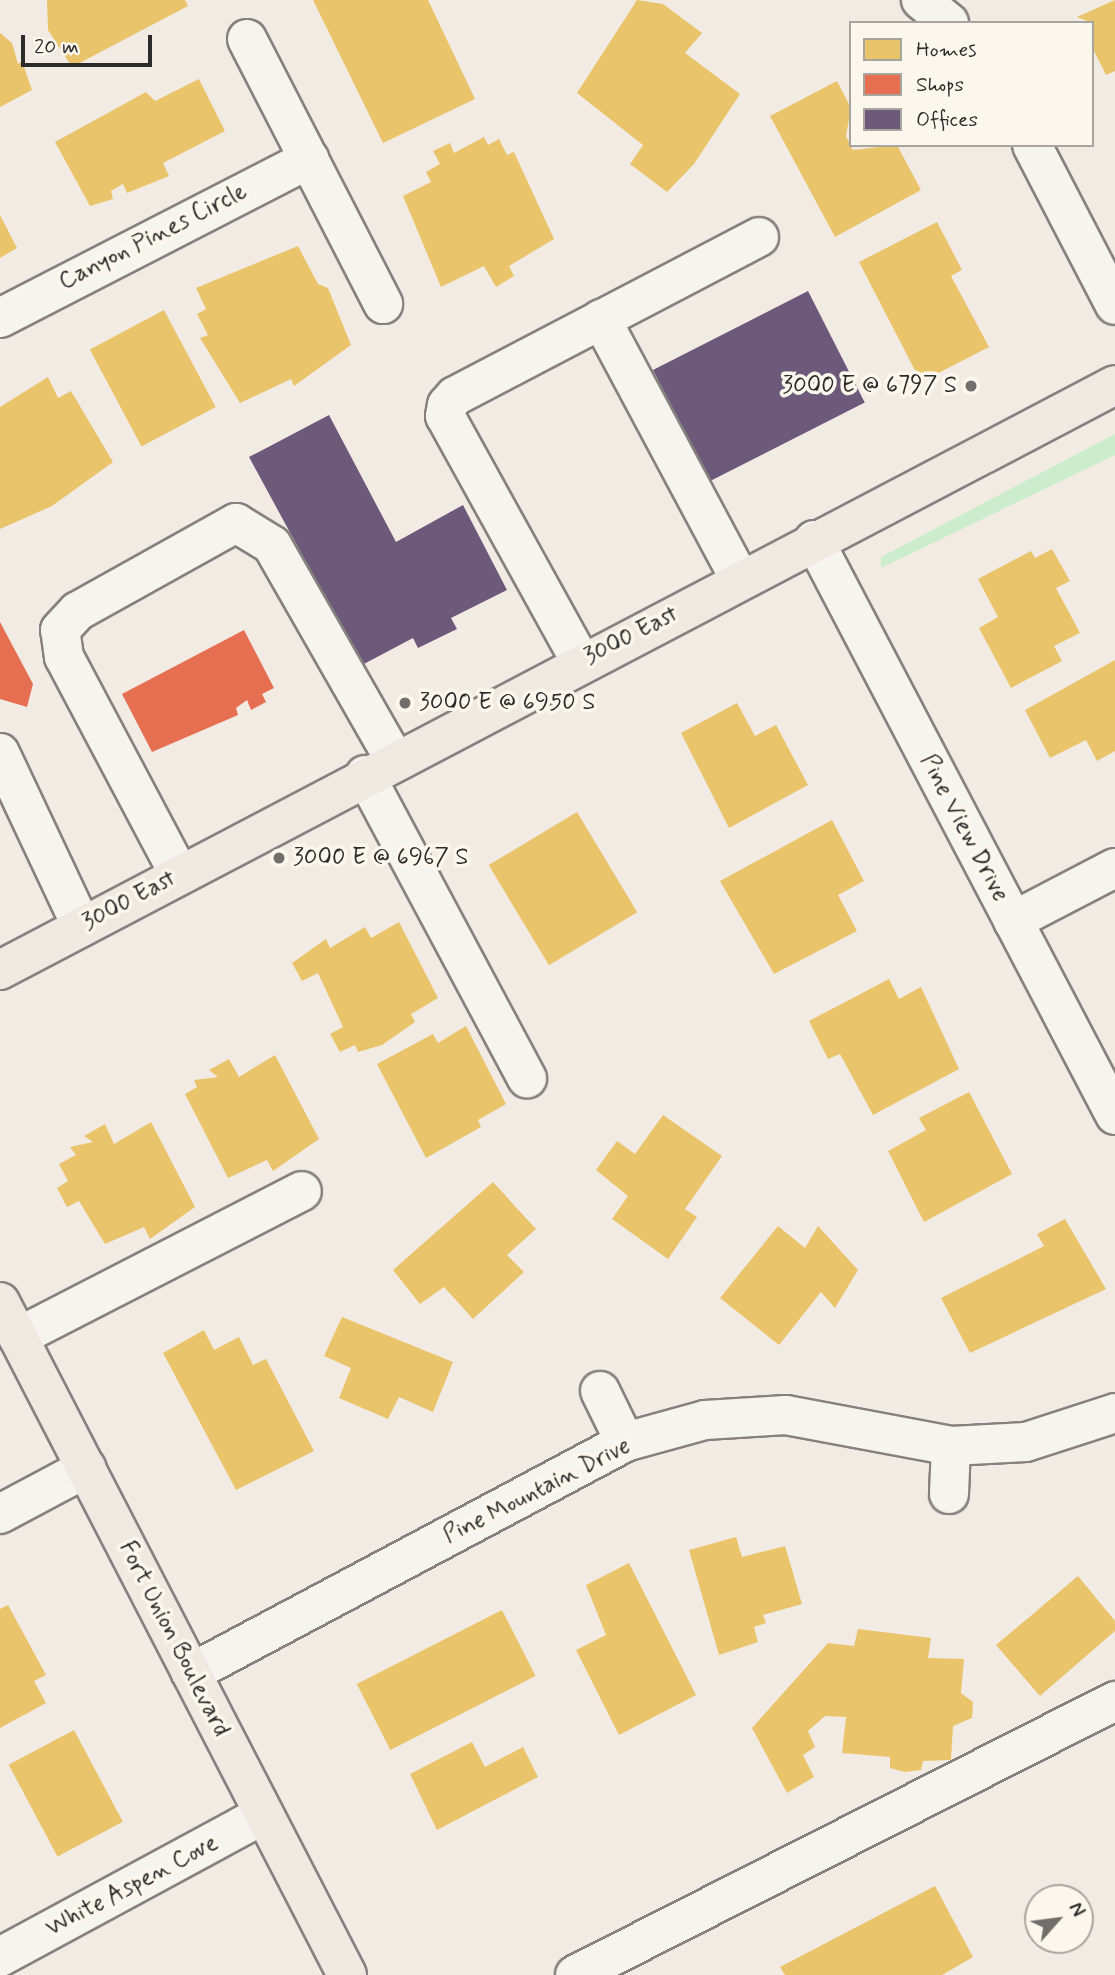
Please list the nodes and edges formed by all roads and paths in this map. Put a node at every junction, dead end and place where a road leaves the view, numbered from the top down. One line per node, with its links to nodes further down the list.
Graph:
1 (921, 0): 2 (street)
2 (947, 21)
3 (247, 39): 5 (street)
4 (1033, 147): 8 (street)
5 (309, 159): 7 (street); 9 (street, Canyon Pines Circle)
6 (759, 237): 10 (street)
7 (383, 304)
8 (1115, 305)
9 (0, 318)
10 (601, 319): 13 (street); 14 (street)
11 (1115, 385): 12 (main road, 3000 East)
12 (814, 540): 13 (main road, 3000 East); 19 (street, Pine View Drive)
13 (740, 579): 14 (main road, 3000 East)
14 (581, 662): 16 (main road, 3000 East)
15 (0, 752): 20 (street)
16 (380, 767): 18 (main road, 3000 East); 18 (street); 22 (street)
17 (1115, 868): 19 (street)
18 (179, 874): 20 (main road, 3000 East)
19 (1013, 921): 23 (street, Pine View Drive)
20 (82, 927): 21 (main road, 3000 East)
21 (0, 970)
22 (527, 1078)
23 (1115, 1115)
24 (302, 1191): 26 (street)
25 (0, 1302): 26 (main road, Fort Union Boulevard)
26 (18, 1337): 31 (main road, Fort Union Boulevard)
27 (600, 1391): 29 (street)
28 (1115, 1413): 30 (street, Pine Mountain Drive)
29 (625, 1442): 30 (street, Pine Mountain Drive); 34 (street, Pine Mountain Drive)
30 (951, 1446): 32 (street)
31 (86, 1468): 33 (street); 34 (main road, Fort Union Boulevard)
32 (949, 1494)
33 (0, 1514)
34 (191, 1672): 36 (main road, Fort Union Boulevard)
35 (1115, 1701): 39 (street)
36 (264, 1814): 37 (street, White Aspen Cove); 38 (main road, Fort Union Boulevard)
37 (0, 1957)
38 (347, 1975)
39 (575, 1975)

